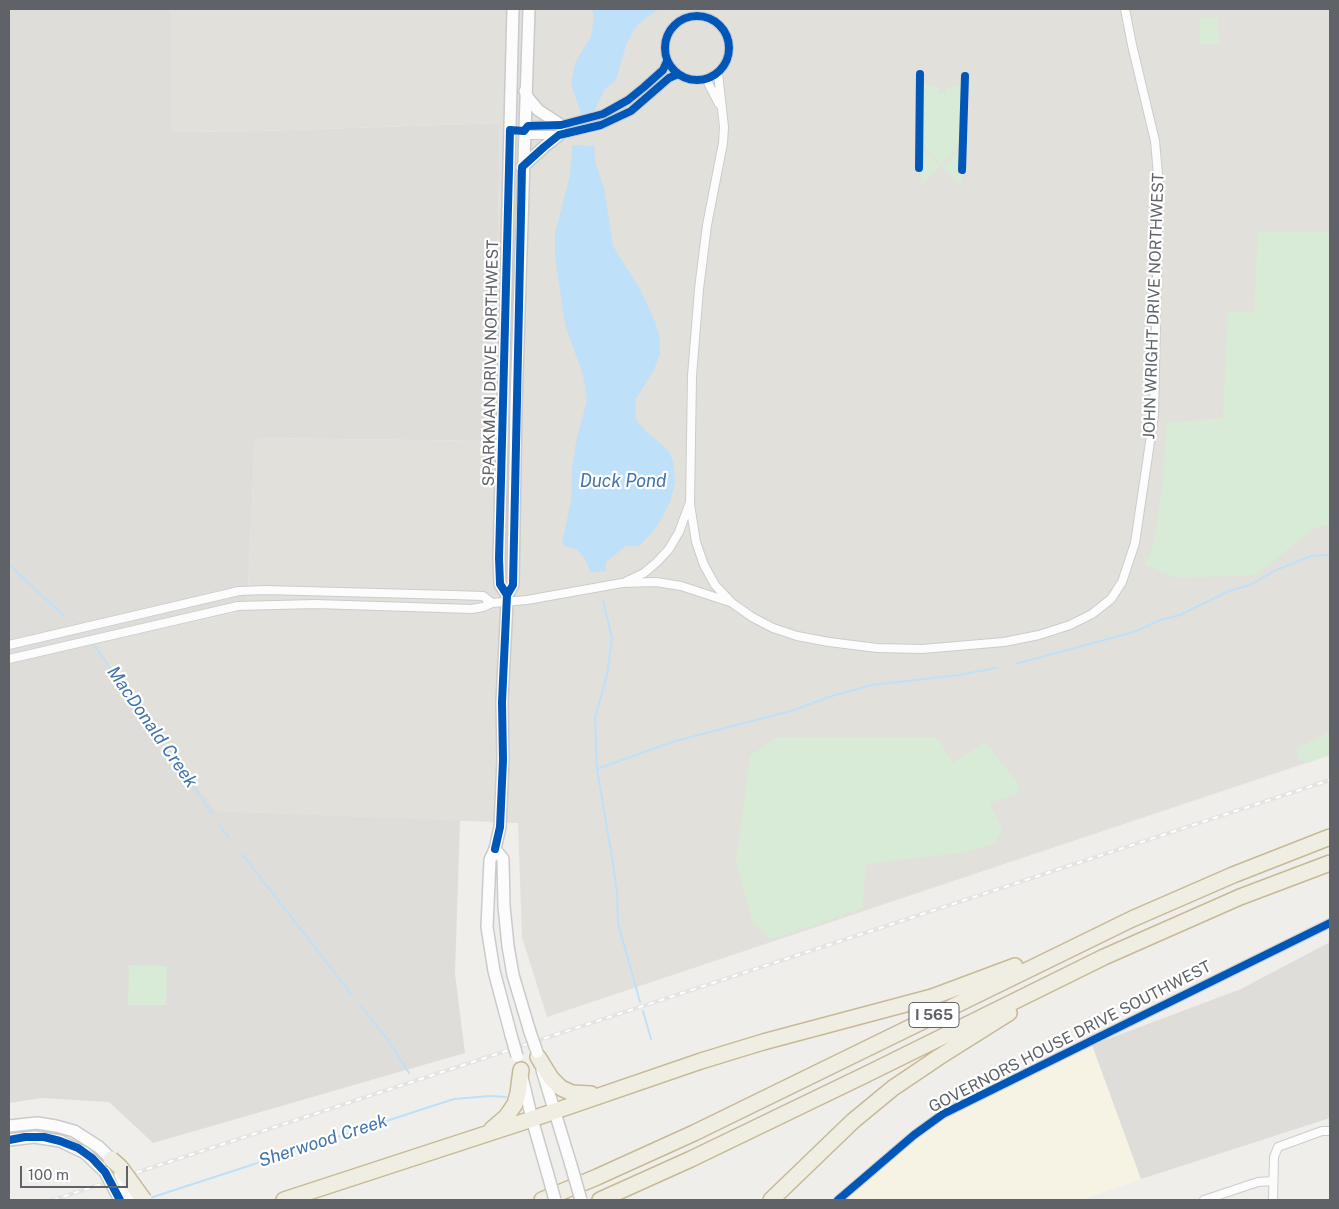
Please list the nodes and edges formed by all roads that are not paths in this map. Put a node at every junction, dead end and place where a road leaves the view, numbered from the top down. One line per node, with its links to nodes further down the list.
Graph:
1 (514, 9): 13 (main road, SPARKMAN DRIVE NORTHWEST)
2 (529, 9): 11 (main road, SPARKMAN DRIVE NORTHWEST)
3 (704, 9): 6 (street)
4 (1125, 9): 21 (street, JOHN WRIGHT DRIVE NORTHWEST)
5 (694, 12): 6 (street); 7 (street)
6 (707, 17): 8 (street)
7 (667, 61): 9 (street); 15 (street)
8 (718, 73): 10 (street); 12 (street)
9 (678, 74): 10 (street); 15 (street)
10 (706, 79): 12 (street)
11 (525, 91): 14 (main road, SPARKMAN DRIVE NORTHWEST); 15 (main road)
12 (722, 110): 17 (street)
13 (510, 130): 14 (street); 19 (main road, SPARKMAN DRIVE NORTHWEST)
14 (524, 130): 15 (street); 16 (main road, SPARKMAN DRIVE NORTHWEST)
15 (560, 130): 16 (main road)
16 (522, 168): 19 (main road, SPARKMAN DRIVE NORTHWEST)
17 (690, 504): 18 (street); 21 (street)
18 (622, 583): 19 (street); 21 (street)
19 (507, 599): 20 (street); 25 (main road, SPARKMAN DRIVE NORTHWEST)
20 (492, 602): 22 (street); 23 (street)
21 (732, 603)
22 (9, 645)
23 (9, 659)
24 (1330, 837): 28 (highway, I 565)
25 (495, 849): 30 (main road, bridge); 31 (main road, SPARKMAN DRIVE NORTHWEST, bridge)
26 (1330, 863): 29 (highway, I 565)
27 (1330, 923): 50 (street, GOVERNORS HOUSE DRIVE SOUTHWEST)
28 (1082, 942): 32 (highway); 45 (highway, I 565)
29 (1057, 981): 48 (highway, I 565); 49 (highway)
30 (538, 1054): 32 (highway); 33 (main road)
31 (519, 1063): 34 (main road, SPARKMAN DRIVE NORTHWEST); 36 (highway)
32 (612, 1090): 33 (highway)
33 (554, 1110): 34 (highway); 47 (main road, bridge)
34 (532, 1119): 36 (highway); 46 (main road, SPARKMAN DRIVE NORTHWEST, bridge)
35 (9, 1126): 39 (main road)
36 (489, 1132): 44 (highway)
37 (1330, 1132): 40 (street)
38 (9, 1140): 39 (main road)
39 (111, 1167): 41 (main road, bridge); 42 (main road, bridge); 43 (highway, bridge)
40 (1273, 1181): 51 (street); 52 (street)
41 (120, 1200)
42 (131, 1200)
43 (144, 1200)
44 (284, 1200)
45 (542, 1200)
46 (555, 1200)
47 (581, 1200)
48 (600, 1200)
49 (771, 1200)
50 (838, 1200)
51 (1204, 1200)
52 (1273, 1200)

